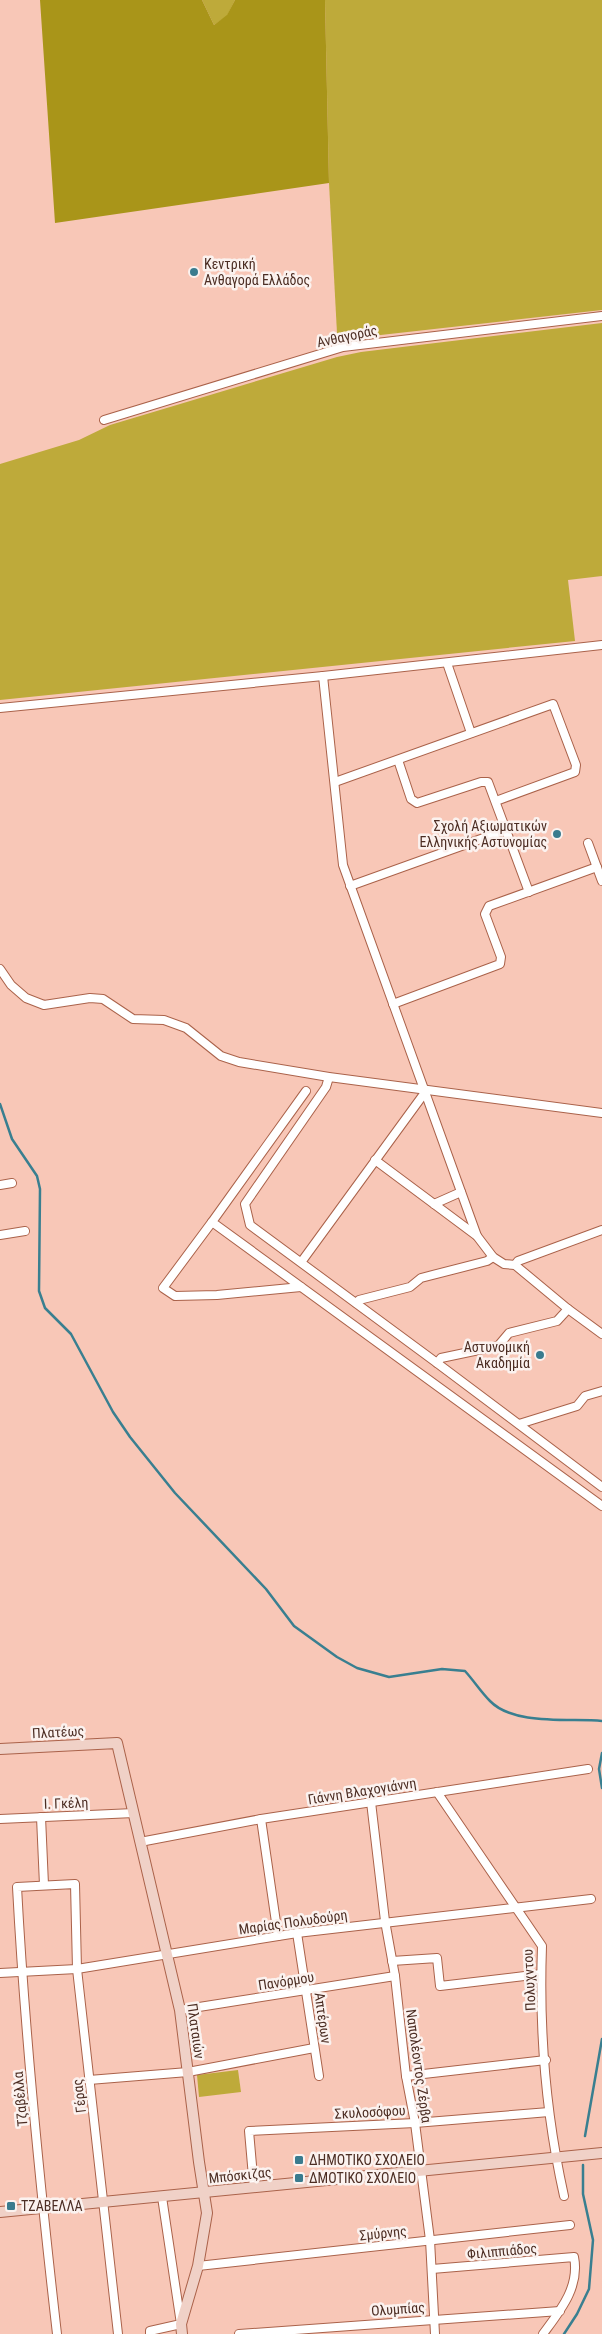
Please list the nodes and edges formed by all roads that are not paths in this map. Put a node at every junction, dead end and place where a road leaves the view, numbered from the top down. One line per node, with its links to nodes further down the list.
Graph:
1 (602, 316): 2 (street, Ανθαγοράς)
2 (104, 420)
3 (602, 645): 4 (street)
4 (446, 663): 5 (street); 7 (street)
5 (323, 676): 6 (street); 9 (street)
6 (0, 708)
7 (471, 733): 8 (street); 10 (street)
8 (398, 760): 9 (street); 10 (street)
9 (335, 782): 15 (street)
10 (496, 801): 11 (street)
11 (506, 830): 15 (street); 16 (street)
12 (588, 843): 13 (street)
13 (597, 867): 14 (street); 16 (street)
14 (602, 881)
15 (350, 886): 18 (street)
16 (529, 892): 18 (street)
17 (0, 969): 19 (street)
18 (393, 1004): 20 (street)
19 (329, 1077): 20 (street); 34 (street)
20 (426, 1090): 22 (street); 23 (street); 26 (street)
21 (306, 1091): 28 (street)
22 (602, 1113)
23 (375, 1160): 27 (street); 34 (street)
24 (12, 1183): 25 (street)
25 (0, 1185)
26 (462, 1192): 27 (street); 32 (street)
27 (434, 1204): 32 (street)
28 (212, 1222): 36 (street); 36 (street)
29 (602, 1230): 35 (street)
30 (25, 1231): 31 (street)
31 (0, 1235)
32 (477, 1236): 33 (street)
33 (493, 1257): 35 (street); 37 (street)
34 (302, 1262): 37 (street)
35 (515, 1265): 38 (street)
36 (301, 1287): 44 (street)
37 (356, 1303): 40 (street)
38 (568, 1309): 39 (street); 40 (street)
39 (602, 1334)
40 (438, 1362): 42 (street)
41 (602, 1391): 42 (street)
42 (519, 1424): 43 (street)
43 (602, 1487)
44 (602, 1506)
45 (117, 1744): 46 (street, Πλατέως); 50 (street, Πλαταιών)
46 (0, 1749)
47 (588, 1769): 48 (street, Γιάννη Βλαχογιάννη)
48 (437, 1792): 49 (street, Γιάννη Βλαχογιάννη); 57 (street, Πολυχντου)
49 (371, 1802): 53 (street, Γιάννη Βλαχογιάννη); 58 (street, Ναπολέοντος Ζέρβα)
50 (134, 1814): 51 (street, Ι. Γκέλη); 54 (street, Πλαταιών)
51 (41, 1817): 52 (street, Ι. Γκέλη); 55 (street)
52 (0, 1819)
53 (262, 1819): 54 (street, Γιάννη Βλαχογιάννη); 60 (street)
54 (140, 1842): 61 (street, Πλαταιών)
55 (44, 1885): 63 (street, Γέρας); 64 (street, Τζαβέλλα)
56 (591, 1899): 57 (street, Μαρίας Πολυδούρη)
57 (514, 1907): 58 (street, Μαρίας Πολυδούρη); 66 (street, Πολυχντου)
58 (385, 1921): 59 (street, Μαρίας Πολυδούρη); 62 (street, Ναπολέοντος Ζέρβα)
59 (297, 1933): 60 (street, Μαρίας Πολυδούρη); 68 (street, Απτέρων)
60 (278, 1936): 61 (street, Μαρίας Πολυδούρη)
61 (167, 1954): 63 (street, Μαρίας Πολυδούρη); 69 (street, Πλαταιών)
62 (392, 1961): 66 (street); 67 (street, Ναπολέοντος Ζέρβα)
63 (77, 1969): 64 (street, Μαρίας Πολυδούρη); 75 (street, Γέρας)
64 (22, 1972): 65 (street, Μαρίας Πολυδούρη); 86 (street, Τζαβέλλα)
65 (0, 1973)
66 (541, 1974): 71 (street, Πολυχντου)
67 (395, 1976): 68 (street, Πανόρμου); 74 (street, Ναπολέοντος Ζέρβα)
68 (306, 1990): 69 (street, Πανόρμου); 70 (street, Απτέρων)
69 (180, 2010): 72 (street, Πλαταιών)
70 (314, 2048): 72 (street); 73 (street, Απτέρων)
71 (546, 2060): 74 (street); 76 (street, Πολυχντου)
72 (188, 2072): 75 (street); 82 (street, Πλαταιών)
73 (319, 2076)
74 (406, 2076): 77 (street, Ναπολέοντος Ζέρβα)
75 (89, 2080): 85 (street, Γέρας)
76 (549, 2112): 77 (street, Σκυλοσόφου); 79 (street, Πολυχντου)
77 (415, 2122): 80 (street, Ναπολέοντος Ζέρβα); 81 (street, Σκυλοσόφου)
78 (602, 2154): 79 (street, Μπόσκιζας)
79 (556, 2158): 80 (street, Μπόσκιζας); 83 (street, Πολυχντου)
80 (421, 2171): 81 (street, Μπόσκιζας); 89 (street, Ναπολέοντος Ζέρβα)
81 (254, 2188): 82 (street, Μπόσκιζας)
82 (204, 2193): 84 (street, Μπόσκιζας); 90 (street, Πλαταιών)
83 (564, 2196)
84 (162, 2197): 85 (street, Μπόσκιζας); 94 (street)
85 (104, 2202): 86 (street, Μπόσκιζας); 96 (street, Γέρας)
86 (43, 2208): 87 (street, Μπόσκιζας); 95 (street, Τζαβέλλα)
87 (0, 2212)
88 (570, 2225): 89 (street, Σμύρνης)
89 (430, 2240): 90 (street, Σμύρνης); 91 (street, Ναπολέοντος Ζέρβα)
90 (198, 2266): 94 (street, Πλαταιών)
91 (432, 2269): 92 (street, Φιλιππιάδος); 93 (street, Ναπολέοντος Ζέρβα)
92 (560, 2311): 93 (street, Ολυμπίας); 100 (street)
93 (434, 2319): 98 (street, Ολυμπίας); 99 (street, Ναπολέοντος Ζέρβα)
94 (182, 2329): 97 (street)
95 (57, 2334)
96 (118, 2334)
97 (150, 2334)
98 (239, 2334)
99 (435, 2334)
100 (543, 2334)

